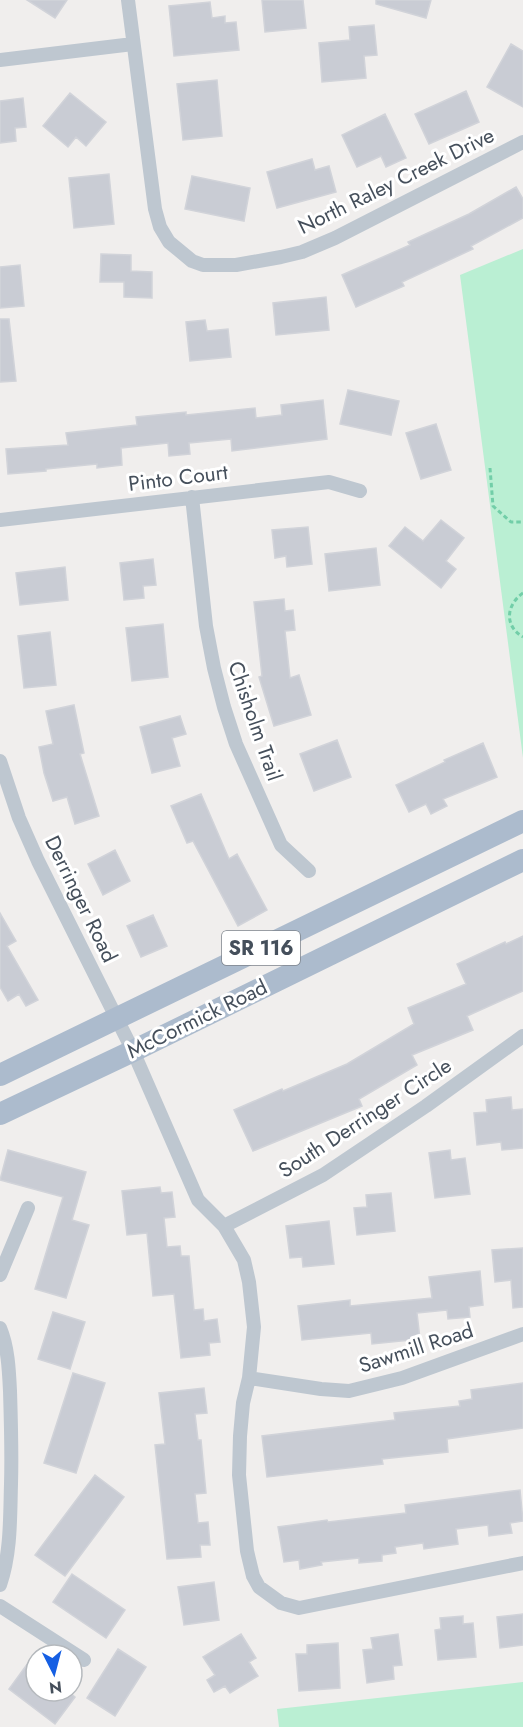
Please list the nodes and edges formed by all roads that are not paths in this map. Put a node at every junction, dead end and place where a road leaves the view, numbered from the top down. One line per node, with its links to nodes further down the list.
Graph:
1 (128, 0): 2 (street)
2 (133, 44): 3 (street); 4 (street, North Raley Creek Drive)
3 (0, 60)
4 (523, 142)
5 (360, 491): 6 (street, Pinto Court)
6 (192, 497): 7 (street, Pinto Court); 11 (street, Chisholm Trail)
7 (0, 520)
8 (0, 762): 12 (street, Derringer Road)
9 (523, 821): 12 (main road, McCormick Road / SR 116)
10 (523, 860): 14 (main road, McCormick Road / SR 116)
11 (309, 871)
12 (117, 1018): 14 (street, Derringer Road); 15 (main road, McCormick Road / SR 116)
13 (523, 1036): 18 (street, South Derringer Circle)
14 (133, 1051): 16 (main road, McCormick Road / SR 116); 18 (street, Derringer Road)
15 (0, 1075)
16 (0, 1114)
17 (28, 1208): 19 (street)
18 (224, 1226): 22 (street, Derringer Road)
19 (0, 1275)
20 (0, 1328): 24 (street)
21 (523, 1334): 22 (street, Sawmill Road)
22 (249, 1378): 23 (street, Derringer Road)
23 (523, 1563)
24 (0, 1585)
25 (0, 1606): 26 (street)
26 (58, 1643)

